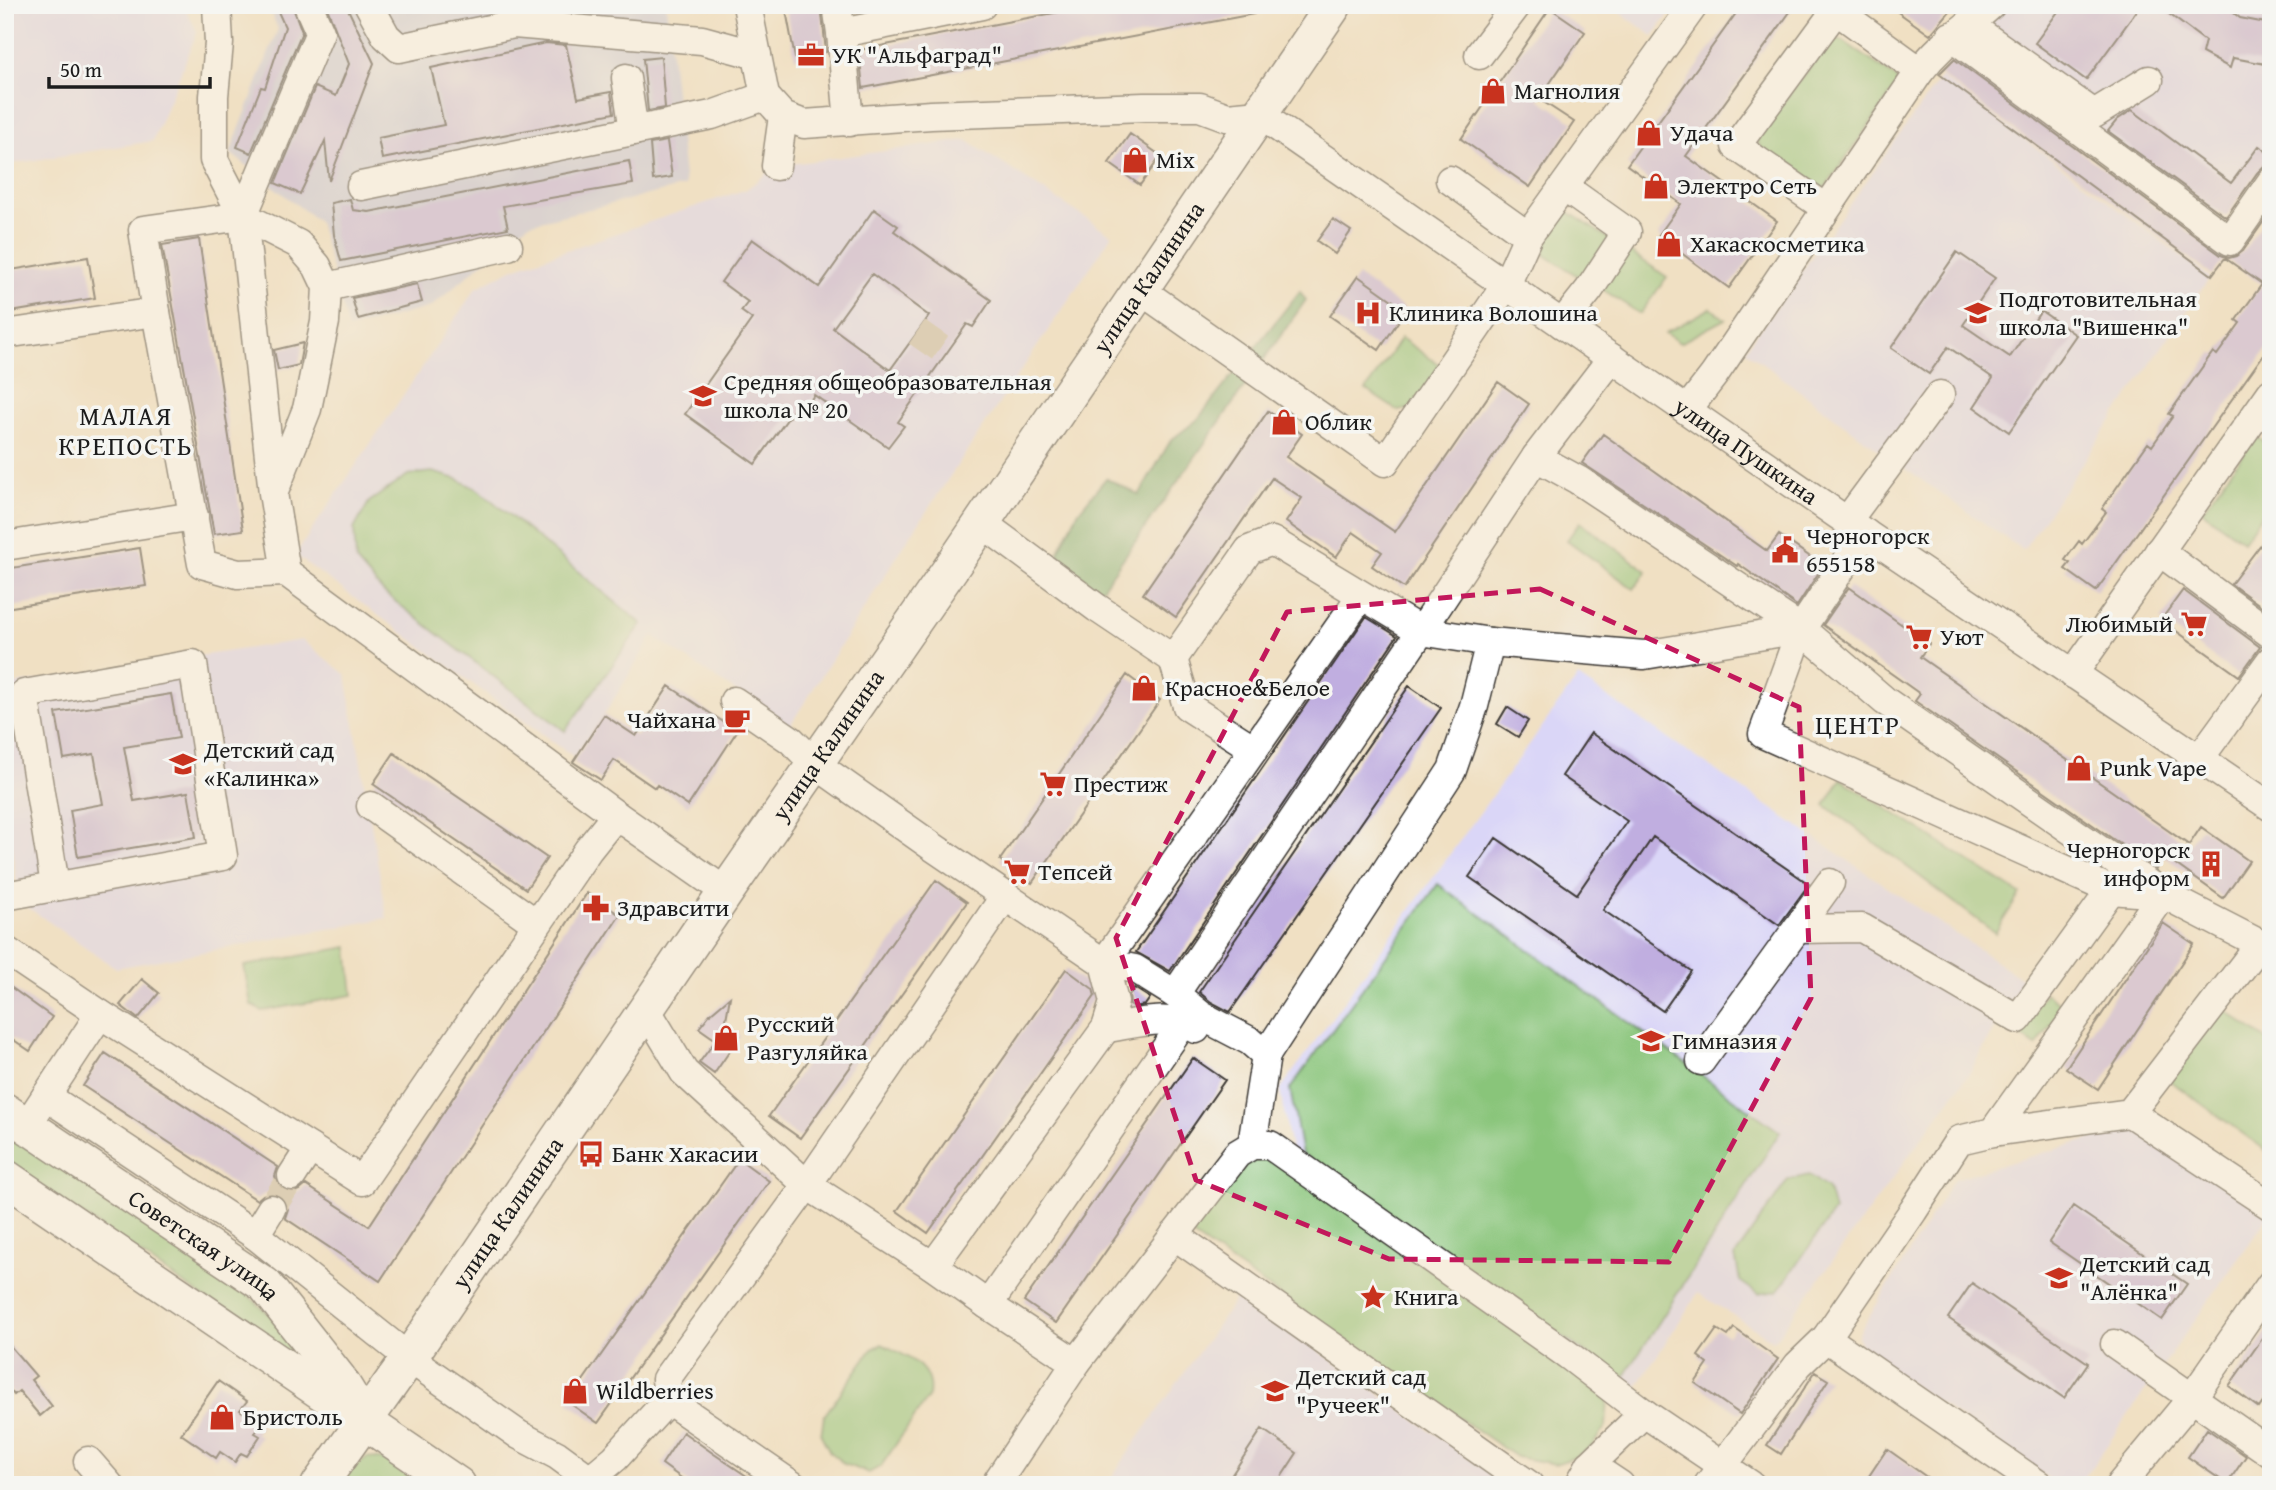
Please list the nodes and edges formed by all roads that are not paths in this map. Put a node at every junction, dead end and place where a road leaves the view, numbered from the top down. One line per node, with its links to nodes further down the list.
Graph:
1 (217, 5): 28 (street)
2 (308, 5): 28 (street)
3 (369, 5): 13 (street)
4 (747, 5): 13 (street)
5 (837, 5): 12 (street)
6 (982, 5): 12 (street)
7 (1334, 5): 19 (main road, улица Калинина)
8 (1517, 5): 14 (street)
9 (1694, 5): 26 (street)
10 (1991, 5): 11 (street)
11 (1960, 31): 15 (street); 17 (street); 24 (street)
12 (841, 33): 20 (street)
13 (757, 55): 18 (street)
14 (1479, 55)
15 (1920, 71): 27 (street); 27 (street)
16 (626, 78): 21 (street)
17 (2148, 80)
18 (774, 106): 20 (street); 21 (street); 22 (street)
19 (1259, 114): 20 (street); 31 (street, улица Пушкина); 33 (main road, улица Калинина)
20 (849, 122)
21 (634, 131): 25 (street)
22 (776, 166)
23 (1450, 180): 29 (street)
24 (2271, 182)
25 (362, 186)
26 (1564, 187): 29 (street); 35 (street)
27 (1826, 208): 40 (street)
28 (243, 216): 32 (street); 34 (street); 42 (street)
29 (1528, 236): 31 (street)
30 (508, 246): 32 (street)
31 (1506, 285): 33 (street); 35 (street, улица Пушкина)
32 (327, 287): 42 (street)
33 (1139, 289): 44 (main road, улица Калинина)
34 (156, 312): 36 (street); 43 (street)
35 (1562, 324): 37 (street, улица Пушкина)
36 (5, 334)
37 (1612, 358): 40 (street, улица Пушкина); 41 (street)
38 (2271, 393): 47 (street)
39 (1940, 395): 45 (street)
40 (1687, 410): 45 (street, улица Пушкина)
41 (1536, 457): 50 (street); 51 (street)
42 (274, 493): 48 (street)
43 (194, 516): 46 (street); 48 (street)
44 (982, 523): 54 (street); 60 (main road, улица Калинина)
45 (1856, 527): 50 (street); 56 (street, улица Пушкина)
46 (5, 546)
47 (2159, 551): 52 (street); 56 (street)
48 (286, 572): 63 (street)
49 (1361, 596): 51 (street); 54 (street); 58 (street)
50 (1801, 629): 53 (street); 66 (street); 68 (street)
51 (1421, 631): 53 (street); 76 (street)
52 (2271, 634)
53 (1490, 642): 82 (street)
54 (1173, 659): 58 (street)
55 (2271, 660): 59 (street)
56 (2073, 674): 59 (street, улица Пушкина)
57 (734, 701): 60 (street)
58 (1254, 750): 75 (street)
59 (2199, 759): 62 (street, улица Пушкина)
60 (814, 763): 67 (main road, улица Калинина); 70 (street)
61 (371, 806): 71 (street)
62 (2271, 807)
63 (616, 814): 67 (street); 71 (street)
64 (1830, 883): 72 (street)
65 (55, 885): 65 (street); 69 (street)
66 (2111, 890): 68 (street); 72 (street)
67 (726, 892): 77 (main road, улица Калинина)
68 (2162, 894): 73 (street); 86 (street)
69 (5, 895)
70 (1005, 896): 75 (street); 91 (street)
71 (537, 923): 88 (street)
72 (1797, 929): 81 (street)
73 (2267, 941): 84 (street)
74 (5, 950): 78 (street)
75 (1104, 963): 76 (street); 80 (street)
76 (1175, 994): 82 (street)
77 (646, 1009): 91 (street); 101 (main road, улица Калинина)
78 (100, 1014): 83 (street); 88 (street)
79 (1184, 1022): 80 (street); 82 (street); 98 (street)
80 (1106, 1028): 96 (street)
81 (1701, 1061)
82 (1264, 1064): 87 (street)
83 (46, 1096): 85 (street); 94 (street)
84 (2130, 1112): 86 (street); 92 (street)
85 (16, 1118): 106 (main road, Советская улица)
86 (1993, 1132): 99 (street)
87 (1252, 1144): 95 (street); 105 (street)
88 (310, 1148): 89 (street)
89 (292, 1176)
90 (5, 1177): 106 (main road, Советская улица)
91 (807, 1185): 96 (street); 104 (street)
92 (2271, 1206)
93 (271, 1209): 94 (street)
94 (255, 1235): 101 (street)
95 (1174, 1235): 102 (street); 117 (street)
96 (933, 1266): 98 (street)
97 (2271, 1284): 103 (street)
98 (988, 1305): 102 (street)
99 (1826, 1338): 110 (street); 120 (street)
100 (2115, 1344): 103 (street)
101 (409, 1358): 106 (main road, улица Калинина); 111 (street)
102 (1076, 1363): 116 (street)
103 (2192, 1398): 107 (street); 121 (street)
104 (668, 1400): 111 (street); 115 (street)
105 (1644, 1413): 109 (street); 110 (street)
106 (365, 1420): 113 (main road, улица Калинина); 114 (main road, Советская улица)
107 (2271, 1453)
108 (88, 1461): 112 (street)
109 (1585, 1475): 118 (street)
110 (1715, 1475): 119 (street)
111 (594, 1482)
112 (109, 1485)
113 (319, 1485)
114 (458, 1485)
115 (792, 1485)
116 (995, 1485)
117 (1529, 1485)
118 (1619, 1485)
119 (1751, 1485)
120 (2039, 1485)
121 (2120, 1485)

